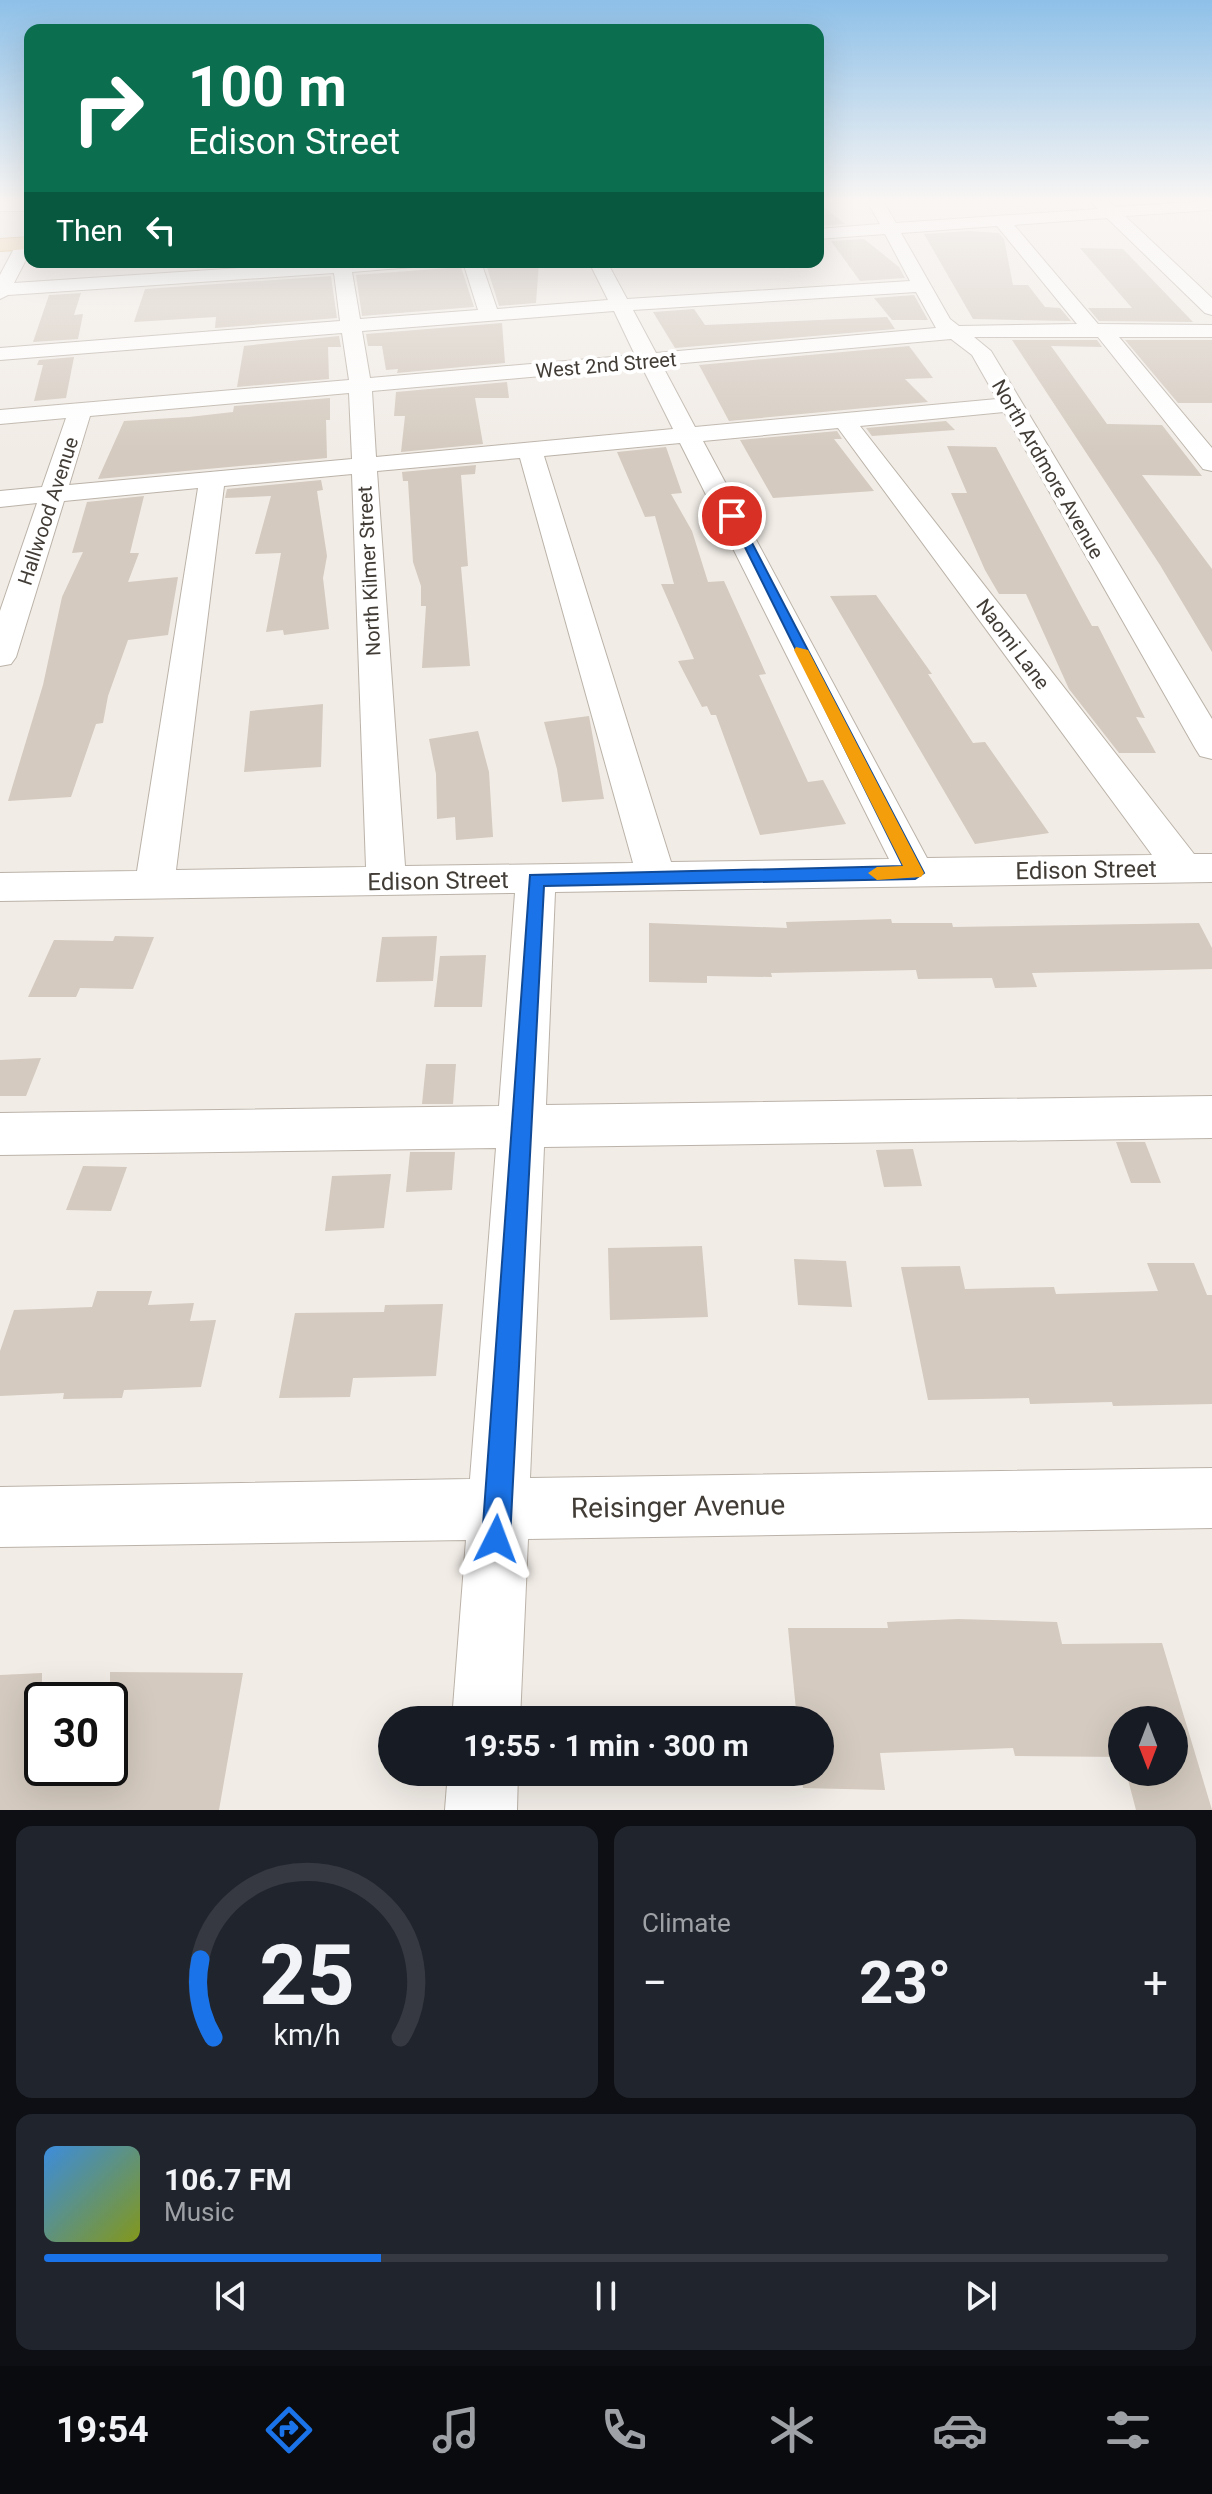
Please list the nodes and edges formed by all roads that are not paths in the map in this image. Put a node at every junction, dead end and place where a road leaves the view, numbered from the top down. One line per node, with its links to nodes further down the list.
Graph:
1 (83, 285): 8 (street)
2 (344, 285): 12 (street, North Kilmer Street)
3 (480, 285): 11 (street)
4 (611, 285): 9 (street)
5 (1058, 285): 13 (street)
6 (1187, 285): 10 (street)
7 (923, 286): 9 (street); 15 (street, North Ardmore Avenue)
8 (0, 292)
9 (622, 307): 11 (street); 17 (street)
10 (1212, 309)
11 (489, 315): 12 (street)
12 (350, 326): 16 (street); 18 (street, North Kilmer Street)
13 (1097, 330): 14 (street, West 2nd Street); 15 (street, West 2nd Street); 25 (street)
14 (1212, 331)
15 (956, 333): 17 (street, West 2nd Street); 19 (street, North Ardmore Avenue)
16 (0, 354)
17 (650, 361): 18 (street, West 2nd Street); 23 (street)
18 (359, 386): 20 (street, West 2nd Street); 26 (street, North Kilmer Street)
19 (1010, 405): 22 (street); 31 (street, North Ardmore Avenue)
20 (80, 410): 21 (street, West 2nd Street); 28 (street, Hallwood Avenue)
21 (0, 417)
22 (843, 419): 23 (street); 32 (street, Naomi Lane)
23 (690, 434): 24 (street); 33 (street)
24 (530, 449): 26 (street); 34 (street)
25 (1212, 464)
26 (364, 465): 27 (street); 36 (street, North Kilmer Street)
27 (212, 479): 28 (street); 37 (street)
28 (55, 493): 29 (street); 30 (street, Hallwood Avenue)
29 (0, 499)
30 (0, 657)
31 (1212, 748)
32 (1198, 868): 33 (street, Edison Street)
33 (915, 873): 34 (street, Edison Street)
34 (656, 877): 35 (street, Edison Street)
35 (536, 880): 36 (street, Edison Street); 40 (street)
36 (386, 882): 37 (street, Edison Street)
37 (154, 885): 38 (street, Edison Street)
38 (0, 887)
39 (1212, 1117): 40 (street)
40 (521, 1127): 41 (street); 43 (street)
41 (0, 1134)
42 (1212, 1498): 43 (street, Reisinger Avenue)
43 (498, 1509): 44 (street, Reisinger Avenue); 45 (street)
44 (0, 1517)
45 (487, 1706)
46 (482, 1786): 47 (street)
47 (481, 1810)

